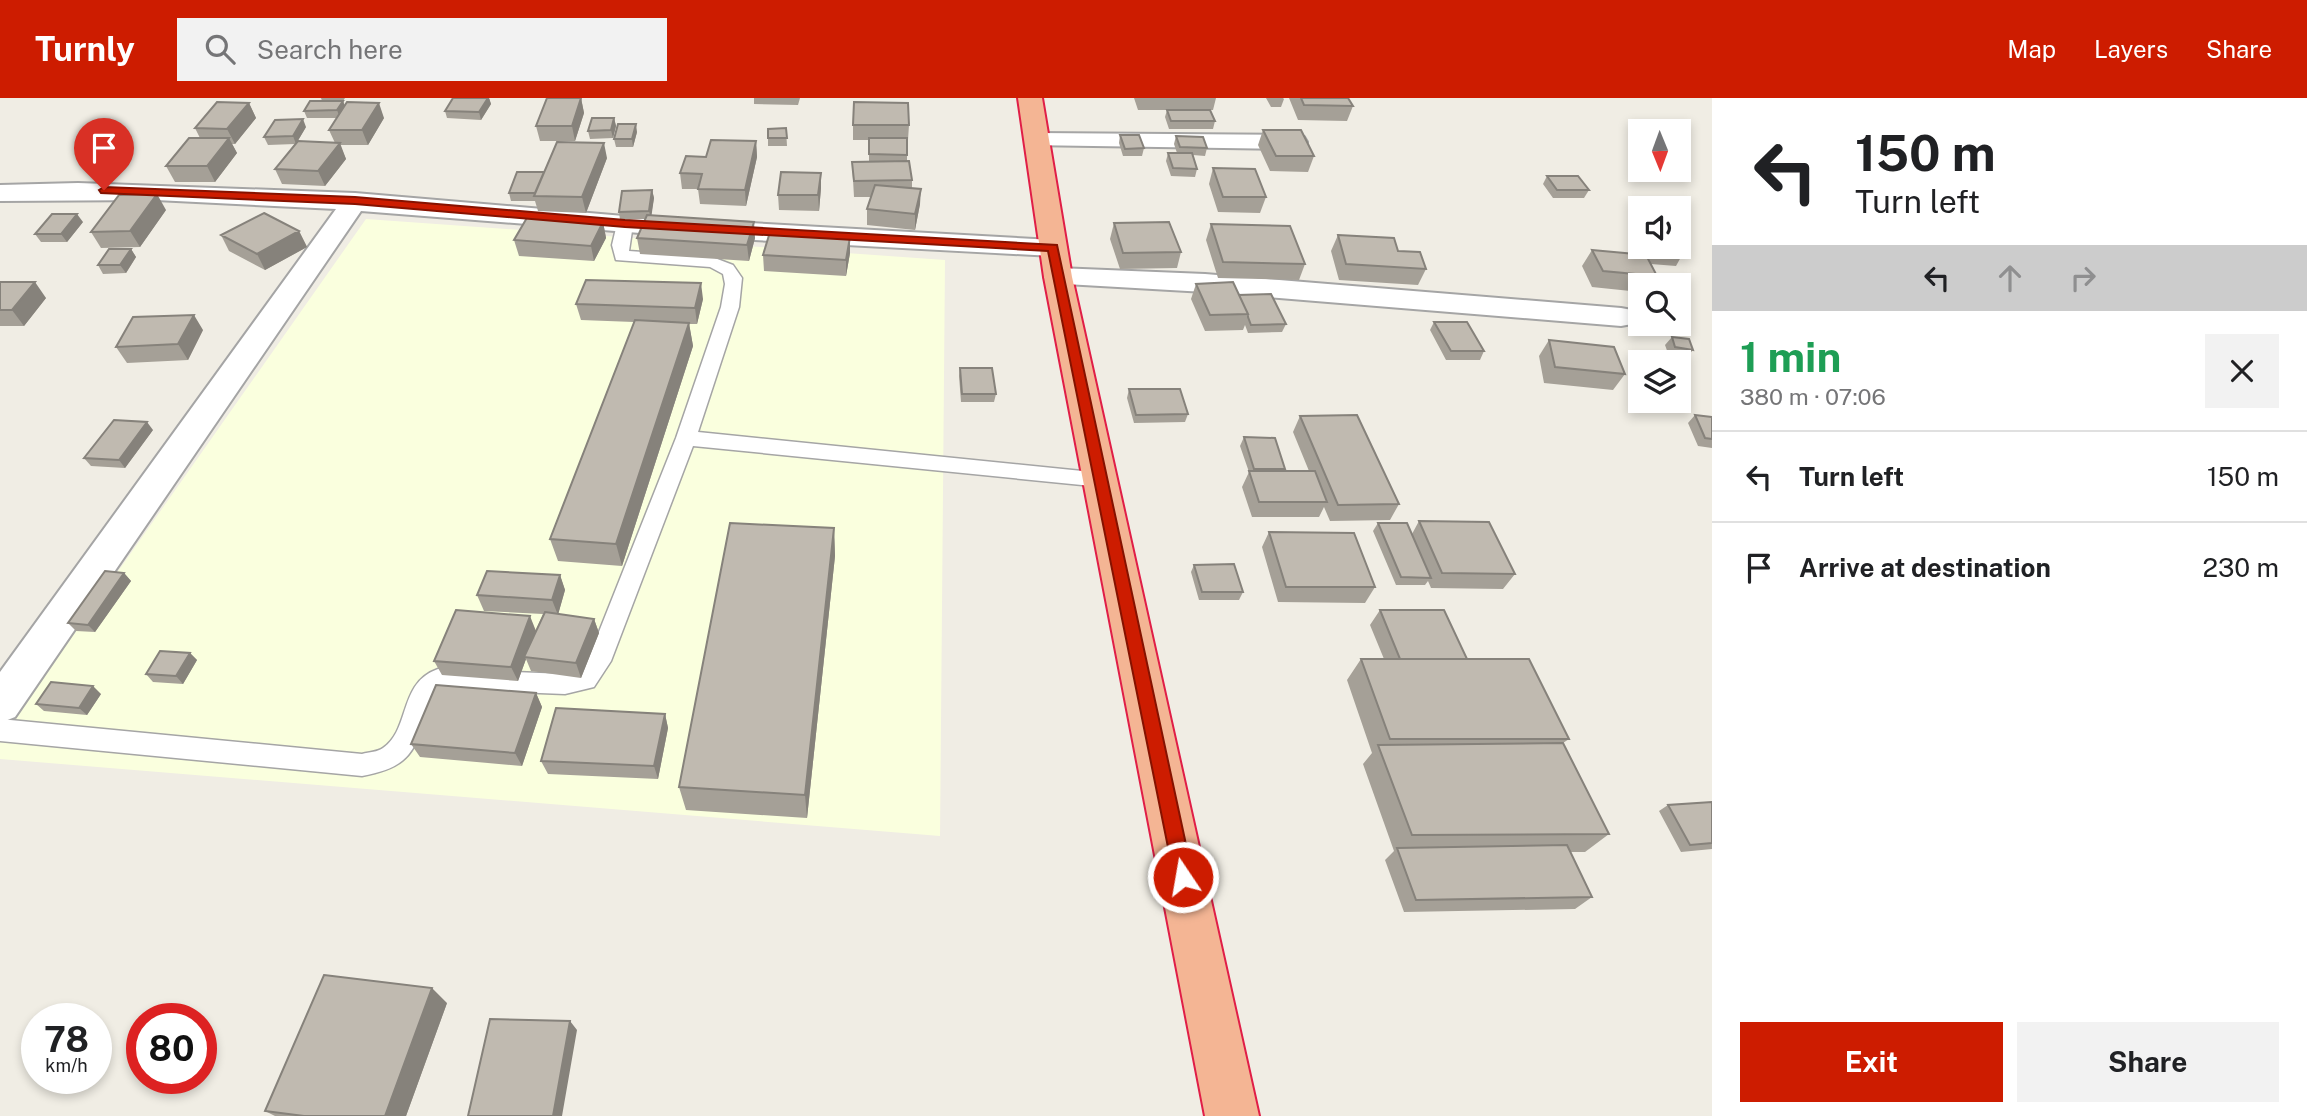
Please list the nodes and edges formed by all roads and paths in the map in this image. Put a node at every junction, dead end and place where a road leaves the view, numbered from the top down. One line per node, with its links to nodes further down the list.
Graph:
1 (1030, 98): 2 (highway)
2 (1037, 140): 3 (street); 7 (highway)
3 (1295, 142)
4 (0, 193): 5 (street)
5 (355, 201): 6 (street); 11 (street)
6 (625, 224): 7 (street); 9 (lane)
7 (1056, 263): 8 (street); 10 (highway)
8 (1621, 317)
9 (685, 438): 10 (lane); 12 (lane)
10 (1102, 480): 13 (highway)
11 (0, 705)
12 (0, 730)
13 (1232, 1116)

